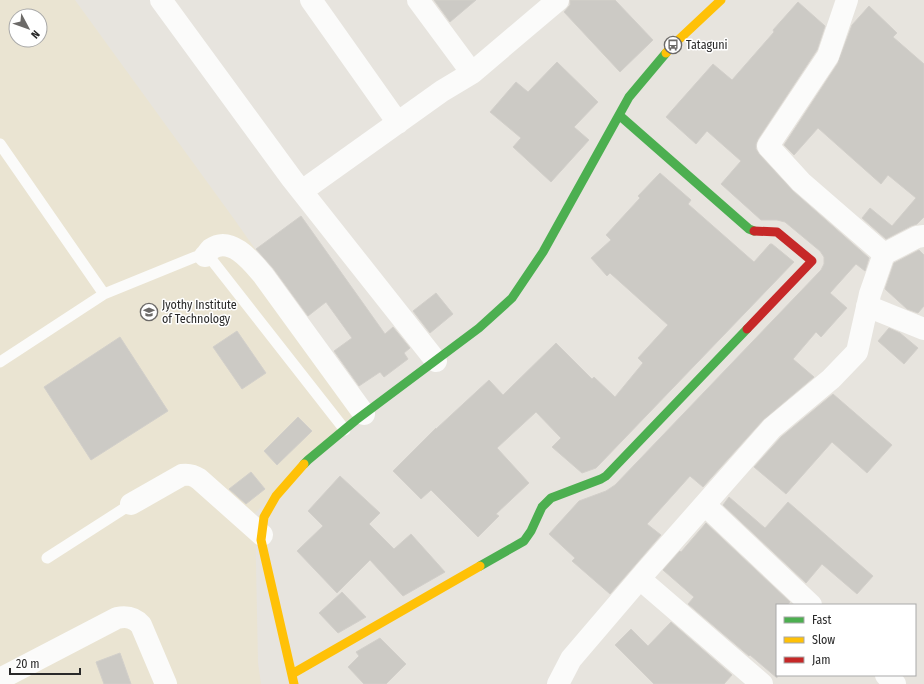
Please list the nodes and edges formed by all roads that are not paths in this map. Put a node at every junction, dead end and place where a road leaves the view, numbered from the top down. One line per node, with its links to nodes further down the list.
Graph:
1 (161, 0): 11 (street)
2 (311, 0): 9 (street)
3 (418, 0): 7 (street)
4 (721, 0): 8 (street)
5 (847, 0): 13 (street)
6 (547, 4): 7 (street)
7 (472, 73): 9 (street)
8 (619, 115): 18 (street); 28 (street)
9 (398, 123): 11 (street)
10 (0, 144): 15 (lane)
11 (302, 191): 18 (street)
12 (924, 236): 13 (street)
13 (884, 254): 16 (street)
14 (204, 256): 15 (lane); 20 (street); 21 (lane)
15 (104, 294): 19 (lane)
16 (867, 306): 17 (street); 23 (street)
17 (924, 329)
18 (436, 361): 20 (street)
19 (0, 362)
20 (364, 414): 21 (street)
21 (345, 430): 24 (street)
22 (131, 504): 24 (street); 25 (lane)
23 (705, 505): 26 (street); 27 (street)
24 (262, 535): 28 (street)
25 (47, 558)
26 (640, 579): 33 (street); 34 (street)
27 (810, 604)
28 (292, 674): 32 (street)
29 (887, 676): 35 (street)
30 (0, 679): 31 (street)
31 (166, 684)
32 (294, 684)
33 (558, 684)
34 (762, 684)
35 (895, 684)

